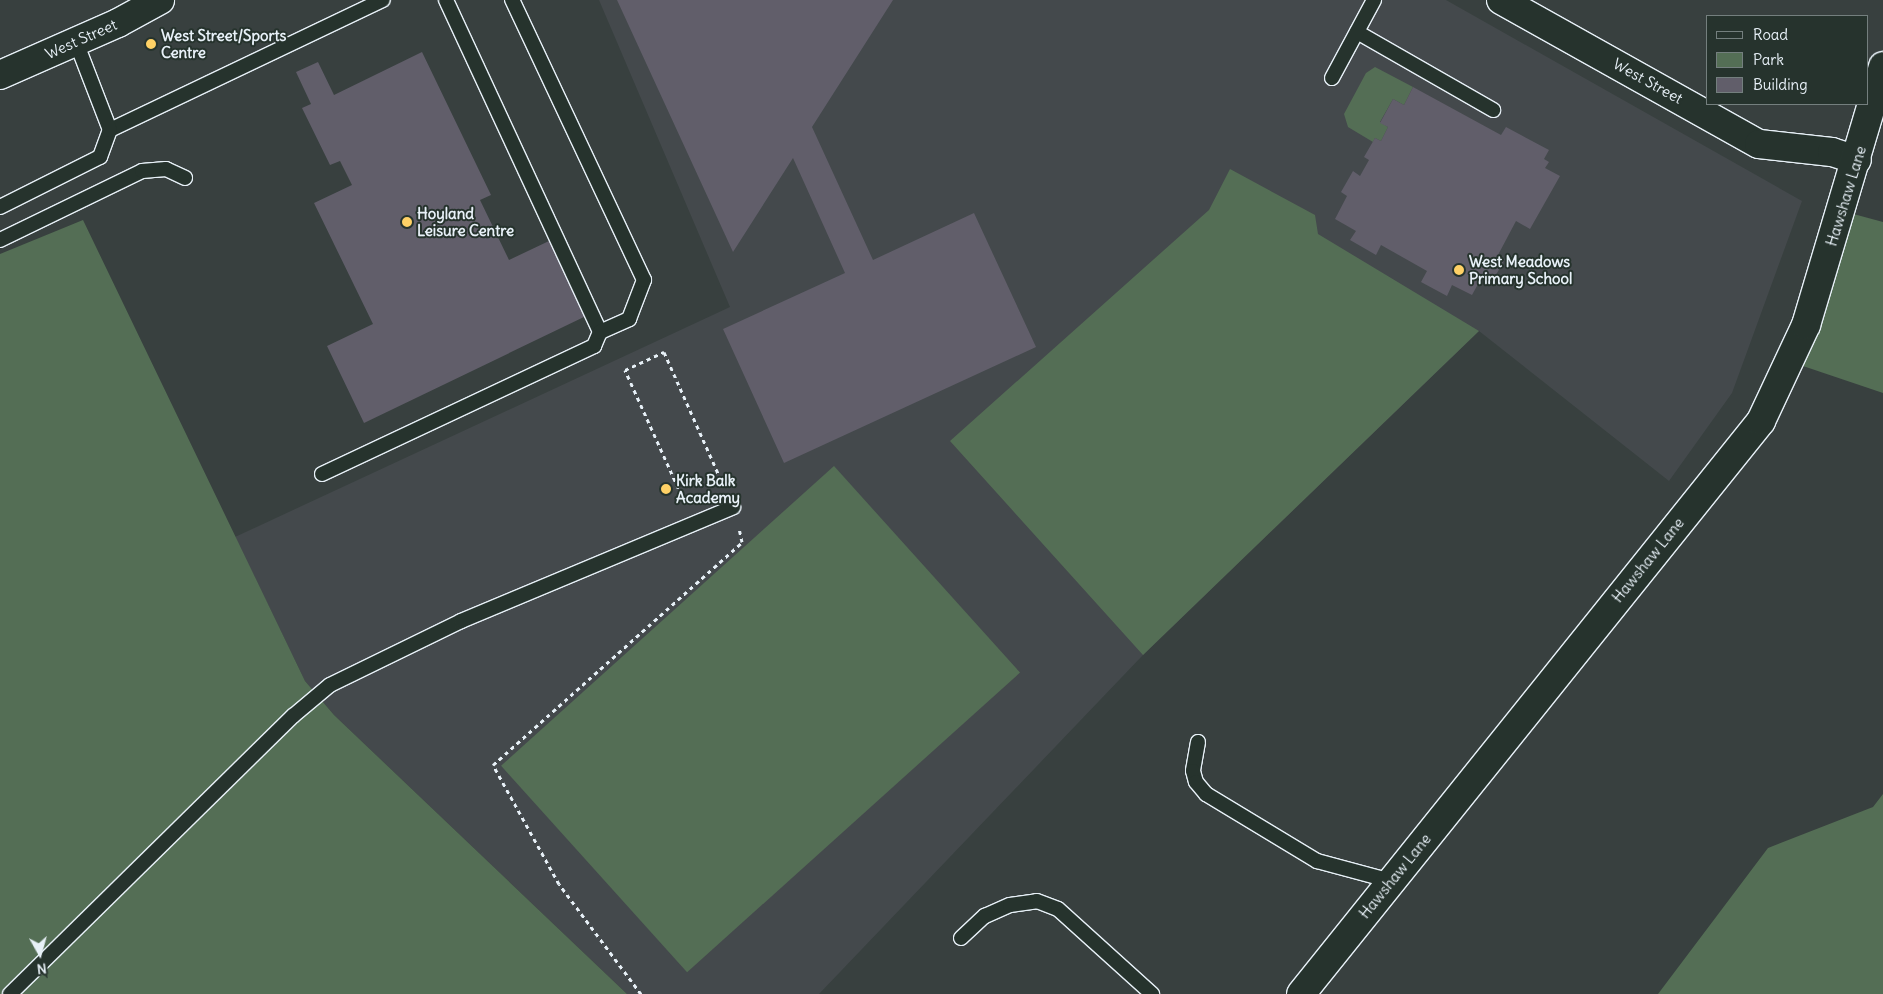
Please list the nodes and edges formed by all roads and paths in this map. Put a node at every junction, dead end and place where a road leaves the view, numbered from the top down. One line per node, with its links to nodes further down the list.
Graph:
1 (160, 0): 8 (main road, West Street)
2 (383, 0): 13 (lane)
3 (446, 0): 18 (lane)
4 (512, 0): 18 (lane)
5 (1374, 0): 7 (lane)
6 (1501, 0): 14 (main road, West Street)
7 (1357, 32): 11 (lane); 12 (lane)
8 (76, 42): 10 (main road, West Street); 13 (lane)
9 (1883, 66): 14 (main road, Hawshaw Lane)
10 (0, 75)
11 (1332, 78)
12 (1493, 110)
13 (110, 130): 16 (lane)
14 (1858, 160): 23 (main road, Hawshaw Lane)
15 (186, 178): 17 (lane)
16 (0, 207)
17 (0, 240)
18 (600, 332): 19 (lane)
19 (322, 474)
20 (733, 507): 21 (lane); 21 (path); 26 (path)
21 (693, 522): 25 (lane)
22 (1198, 742): 23 (lane)
23 (1391, 881): 28 (main road, Hawshaw Lane)
24 (961, 938): 27 (lane)
25 (10, 994)
26 (641, 994)
27 (1152, 994)
28 (1301, 994)

